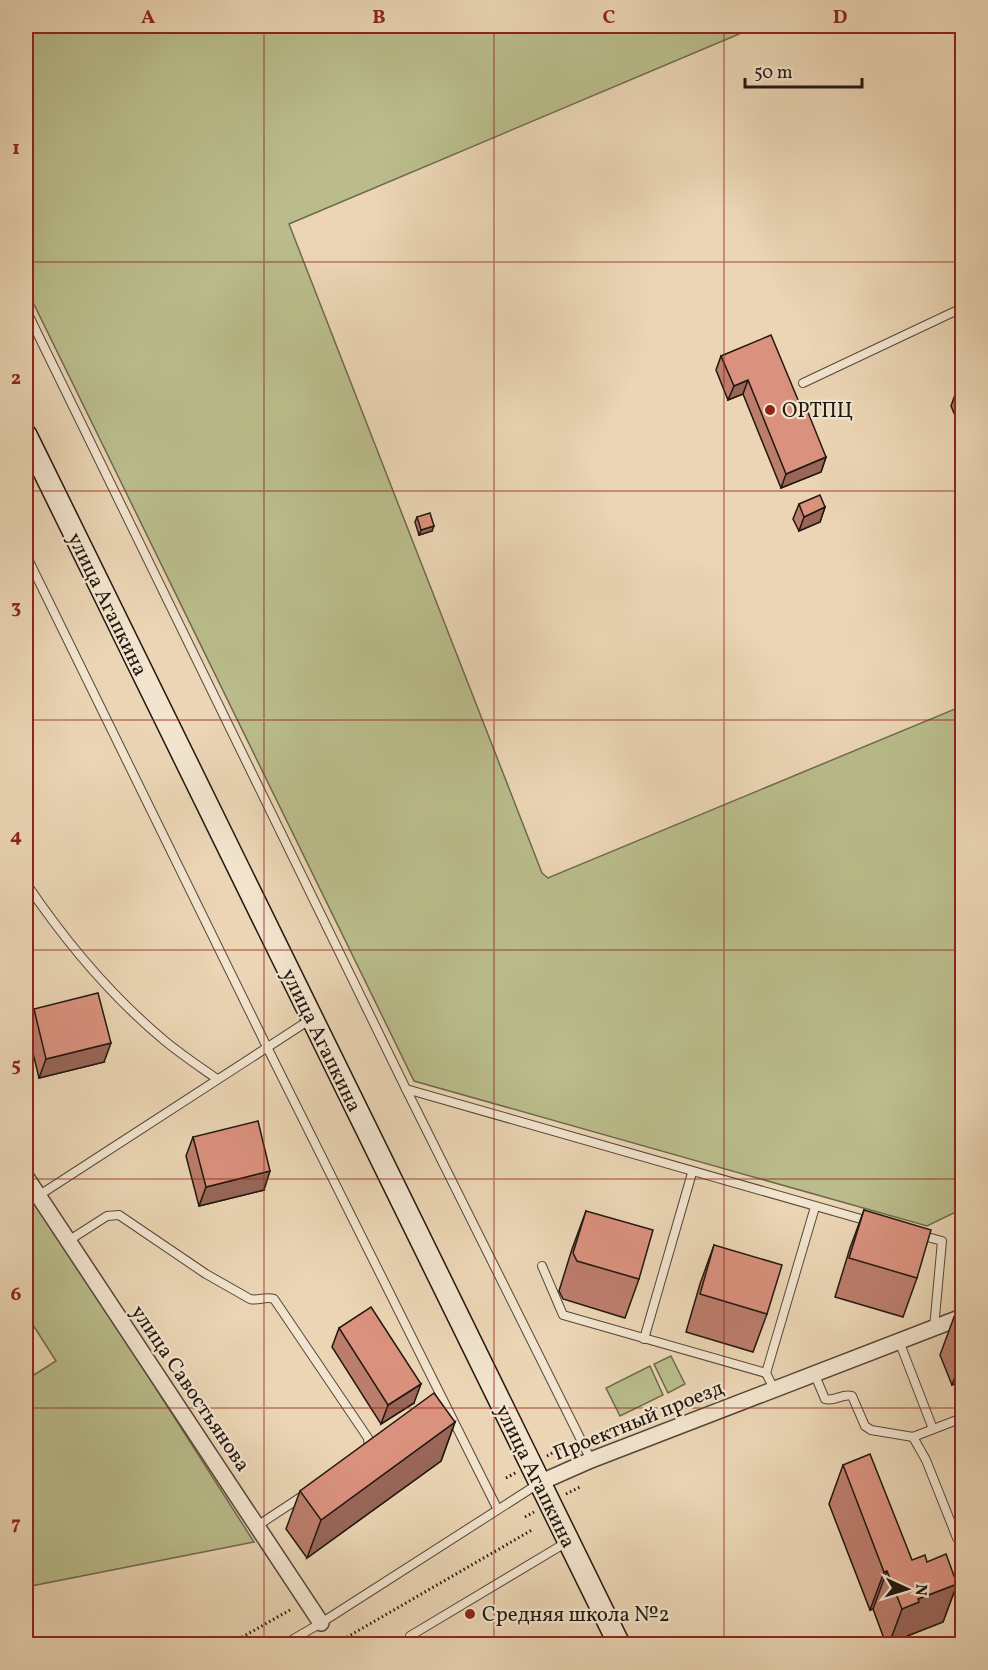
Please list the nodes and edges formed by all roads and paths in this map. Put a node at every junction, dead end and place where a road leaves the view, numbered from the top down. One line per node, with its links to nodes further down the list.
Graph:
1 (963, 308): 3 (lane)
2 (26, 310): 10 (lane)
3 (803, 383)
4 (26, 435): 7 (main road, улица Агапкина)
5 (26, 555): 8 (lane)
6 (26, 883): 9 (lane)
7 (312, 1019): 8 (lane); 31 (main road, улица Агапкина)
8 (267, 1047): 9 (lane); 33 (lane)
9 (217, 1079): 13 (lane)
10 (406, 1089): 11 (lane); 30 (lane)
11 (692, 1173): 14 (lane); 21 (lane)
12 (26, 1177): 13 (street, улица Савостьянова)
13 (38, 1196): 17 (street, улица Савостьянова)
14 (815, 1207): 15 (lane); 23 (lane)
15 (873, 1222)
16 (908, 1232): 20 (lane)
17 (68, 1242): 29 (lane); 34 (street, улица Савостьянова)
18 (542, 1266): 21 (lane)
19 (963, 1317): 20 (street, Проектный проезд)
20 (934, 1328): 22 (street, Проектный проезд)
21 (644, 1339): 23 (lane)
22 (899, 1341): 24 (street, Проектный проезд); 27 (lane)
23 (766, 1373): 25 (lane)
24 (814, 1373): 25 (street, Проектный проезд); 28 (lane)
25 (774, 1389): 30 (street, Проектный проезд)
26 (963, 1418): 27 (lane)
27 (933, 1429): 28 (lane)
28 (914, 1437): 36 (lane)
29 (366, 1454)
30 (591, 1460): 31 (street, Проектный проезд)
31 (539, 1483): 33 (lane, Проектный проезд); 37 (main road, улица Агапкина)
32 (306, 1493): 34 (lane)
33 (497, 1508): 39 (lane, Проектный проезд)
34 (257, 1526): 39 (street, улица Савостьянова)
35 (532, 1530): 43 (path)
36 (957, 1538)
37 (568, 1541): 40 (lane); 44 (main road, улица Агапкина)
38 (290, 1610): 41 (path)
39 (321, 1623): 42 (lane, Проектный проезд)
40 (410, 1636)
41 (230, 1644)
42 (285, 1644)
43 (335, 1644)
44 (619, 1644)

